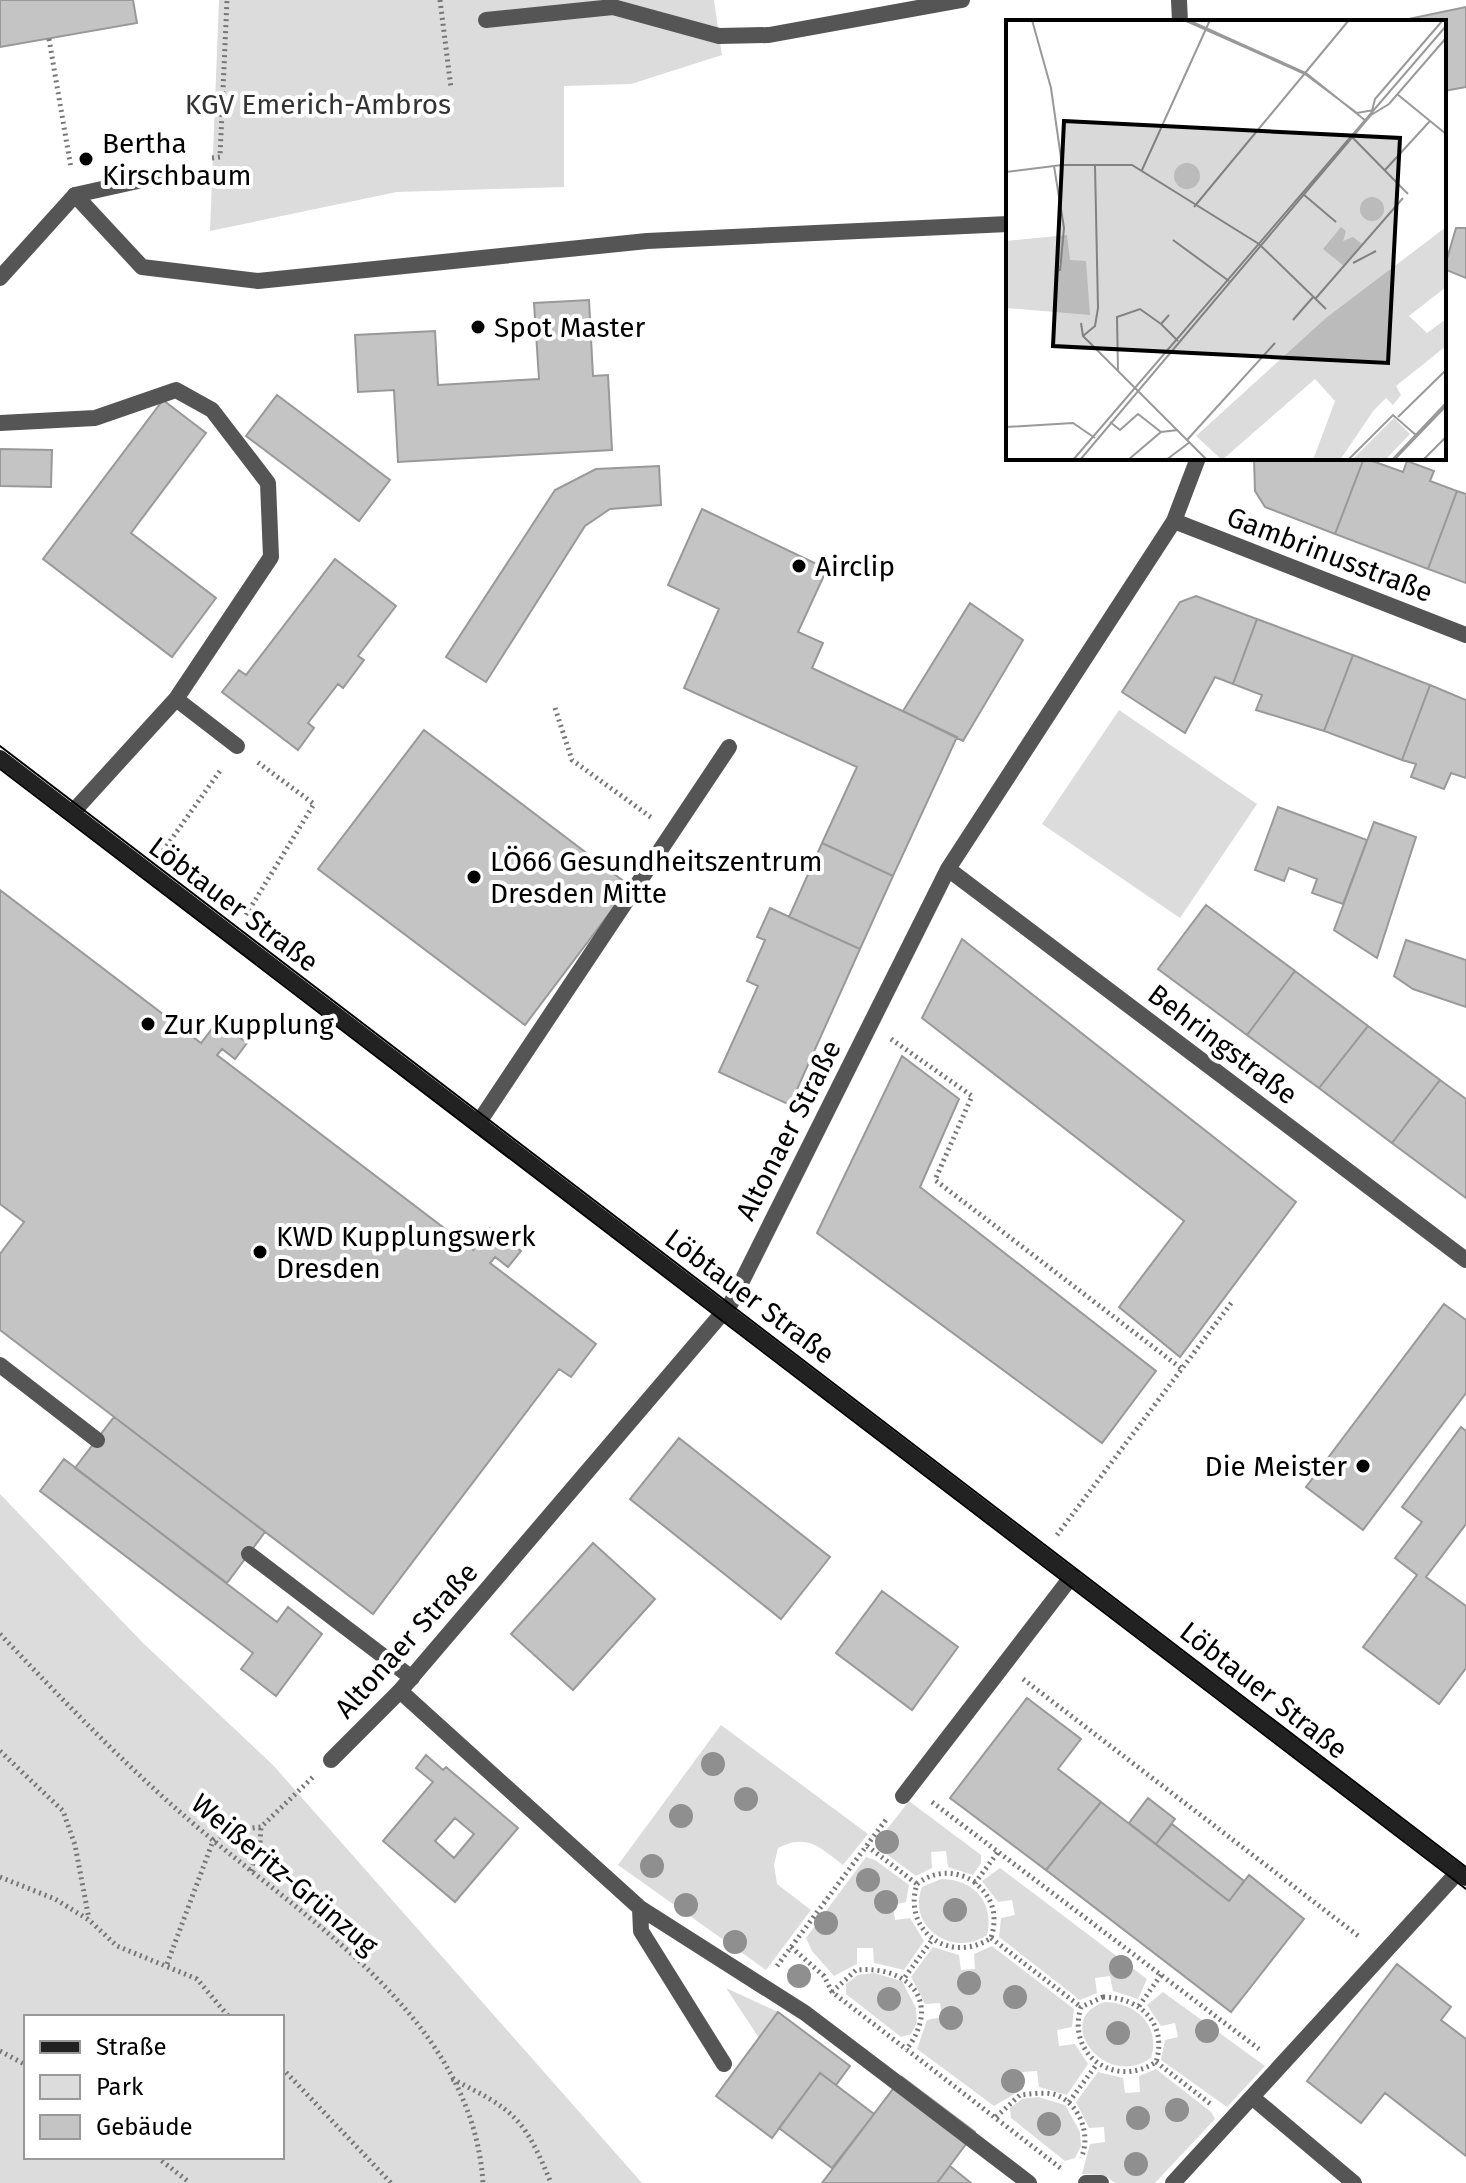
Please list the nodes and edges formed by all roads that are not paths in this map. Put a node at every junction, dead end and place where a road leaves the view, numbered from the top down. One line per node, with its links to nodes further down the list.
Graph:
1 (962, 0): 3 (street)
2 (1179, 0): 4 (street)
3 (486, 20)
4 (1180, 20)
5 (156, 177): 6 (street)
6 (75, 195): 7 (street); 8 (street)
7 (1006, 224)
8 (0, 278)
9 (0, 423): 13 (street)
10 (1197, 460): 11 (street, Altonaer Straße)
11 (1174, 521): 12 (street, Gambrinusstraße); 18 (street, Altonaer Straße)
12 (1466, 635)
13 (176, 699): 14 (street); 17 (street)
14 (237, 746)
15 (729, 747): 19 (street)
16 (0, 758): 17 (main road, Löbtauer Straße)
17 (72, 813): 19 (main road, Löbtauer Straße)
18 (948, 869): 20 (street, Behringstraße); 21 (street, Altonaer Straße)
19 (479, 1122): 21 (main road, Löbtauer Straße)
20 (1466, 1260)
21 (725, 1310): 25 (main road, Löbtauer Straße); 26 (street, Altonaer Straße)
22 (0, 1365): 23 (street)
23 (97, 1440)
24 (249, 1554): 26 (street)
25 (1072, 1576): 29 (street); 30 (main road, Löbtauer Straße)
26 (412, 1678): 27 (street, Altonaer Straße)
27 (400, 1691): 28 (street, Altonaer Straße); 31 (street)
28 (331, 1760)
29 (907, 1792)
30 (1462, 1875): 33 (street)
31 (640, 1908): 32 (street); 34 (street)
32 (724, 2064)
33 (1253, 2098): 37 (street); 38 (street)
34 (1029, 2183)
35 (1086, 2183): 36 (street)
36 (1101, 2183)
37 (1173, 2183)
38 (1354, 2183)

